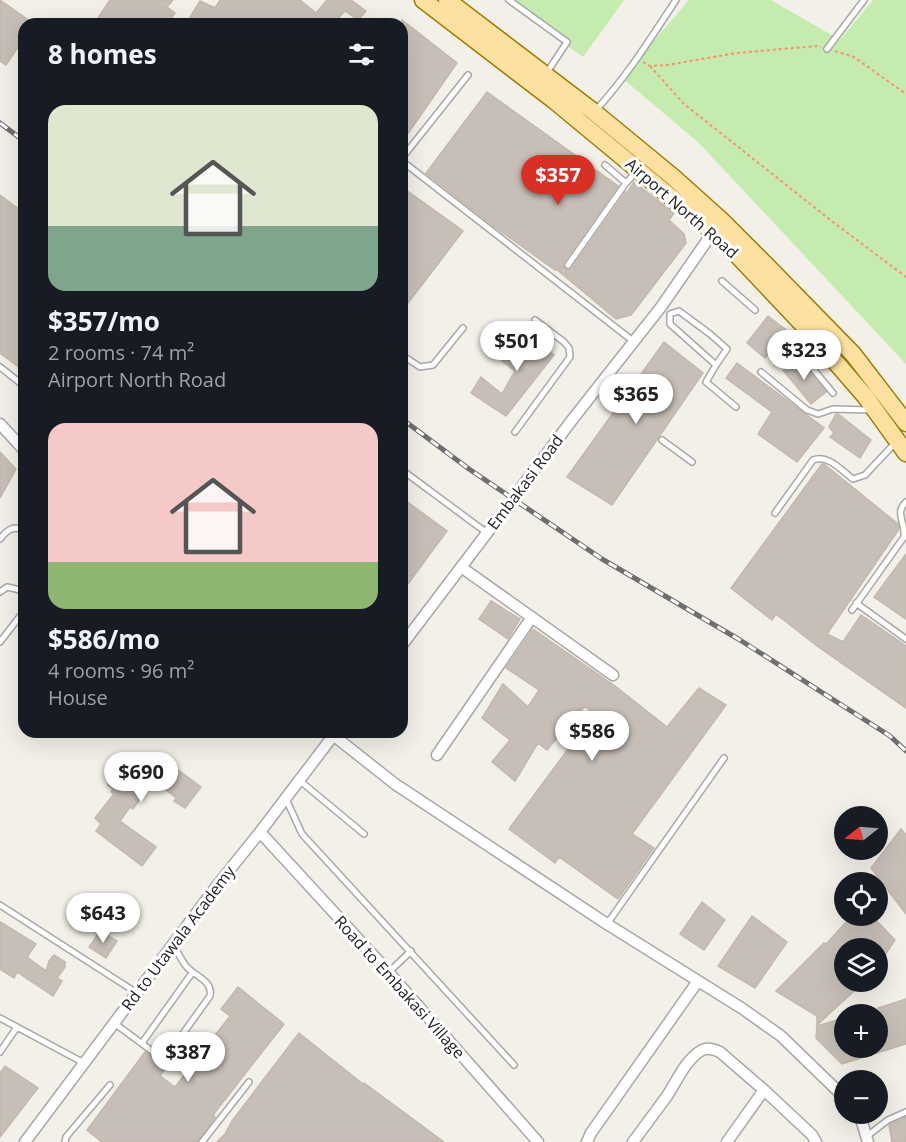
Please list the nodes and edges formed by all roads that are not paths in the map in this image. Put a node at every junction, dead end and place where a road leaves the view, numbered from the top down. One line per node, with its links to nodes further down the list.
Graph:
1 (423, 0): 13 (main road, Airport North Road)
2 (447, 0): 8 (main road, Airport North Road)
3 (509, 0): 8 (lane)
4 (676, 0): 9 (lane)
5 (864, 0): 6 (lane)
6 (827, 49)
7 (468, 75): 10 (lane)
8 (546, 75): 9 (main road, Airport North Road)
9 (594, 112): 33 (main road, Airport North Road)
10 (408, 151)
11 (408, 164): 23 (lane)
12 (605, 165): 14 (lane)
13 (638, 170): 14 (lane); 15 (main road, Airport North Road)
14 (626, 183): 16 (lane)
15 (713, 232): 18 (street, Embakasi Road); 32 (main road, Airport North Road)
16 (568, 265)
17 (722, 281): 19 (lane)
18 (661, 307): 20 (lane); 23 (street, Embakasi Road)
19 (755, 310)
20 (670, 314): 26 (lane); 26 (lane)
21 (535, 320): 35 (lane)
22 (463, 328): 25 (lane)
23 (633, 341): 44 (street, Embakasi Road)
24 (799, 352): 30 (lane)
25 (408, 359)
26 (716, 365): 31 (lane)
27 (0, 367): 29 (lane)
28 (761, 372): 32 (lane)
29 (18, 381)
30 (832, 393)
31 (736, 407)
32 (876, 411): 38 (main road, Airport North Road)
33 (906, 423)
34 (0, 424): 37 (street)
35 (515, 432)
36 (662, 440): 39 (lane)
37 (18, 444)
38 (902, 447): 42 (lane)
39 (692, 462)
40 (408, 474): 44 (lane)
41 (906, 502): 49 (lane)
42 (775, 513)
43 (18, 528): 45 (lane)
44 (487, 533): 46 (street, Embakasi Road)
45 (0, 539)
46 (461, 567): 51 (street); 53 (street, Embakasi Road)
47 (18, 590): 48 (lane)
48 (0, 592)
49 (856, 603): 50 (lane); 54 (lane)
50 (852, 610)
51 (532, 617): 56 (street); 59 (street)
52 (18, 619): 55 (lane)
53 (408, 637)
54 (906, 639)
55 (0, 642)
56 (613, 675)
57 (331, 738): 61 (street, Rd to Utawala Academy)
58 (339, 738): 66 (street)
59 (437, 755)
60 (724, 758): 66 (lane)
61 (299, 780): 62 (street, Rd to Utawala Academy); 64 (lane)
62 (285, 798): 63 (street, Rd to Utawala Academy); 68 (lane)
63 (260, 832): 67 (street, Rd to Utawala Academy); 70 (street, Road to Embakasi Village)
64 (364, 834)
65 (0, 905): 72 (lane)
66 (607, 924): 71 (street)
67 (173, 944): 69 (lane); 72 (street, Rd to Utawala Academy)
68 (411, 951): 70 (lane); 79 (lane)
69 (192, 973): 76 (lane); 76 (lane)
70 (388, 973): 90 (street, Road to Embakasi Village)
71 (698, 981): 82 (street); 91 (street)
72 (137, 993): 74 (street, Rd to Utawala Academy)
73 (0, 1018): 75 (lane)
74 (114, 1023): 76 (lane); 78 (street, Rd to Utawala Academy)
75 (17, 1028): 77 (lane); 78 (lane)
76 (142, 1043)
77 (0, 1052)
78 (84, 1063): 87 (street, Rd to Utawala Academy)
79 (514, 1065)
80 (249, 1082): 89 (lane)
81 (110, 1085): 88 (lane)
82 (834, 1087)
83 (764, 1090): 92 (street); 93 (street); 94 (street)
84 (906, 1112): 86 (lane)
85 (862, 1124): 86 (street)
86 (864, 1140)
87 (25, 1142)
88 (65, 1142)
89 (202, 1142)
90 (538, 1142)
91 (586, 1142)
92 (633, 1142)
93 (727, 1142)
94 (816, 1142)

